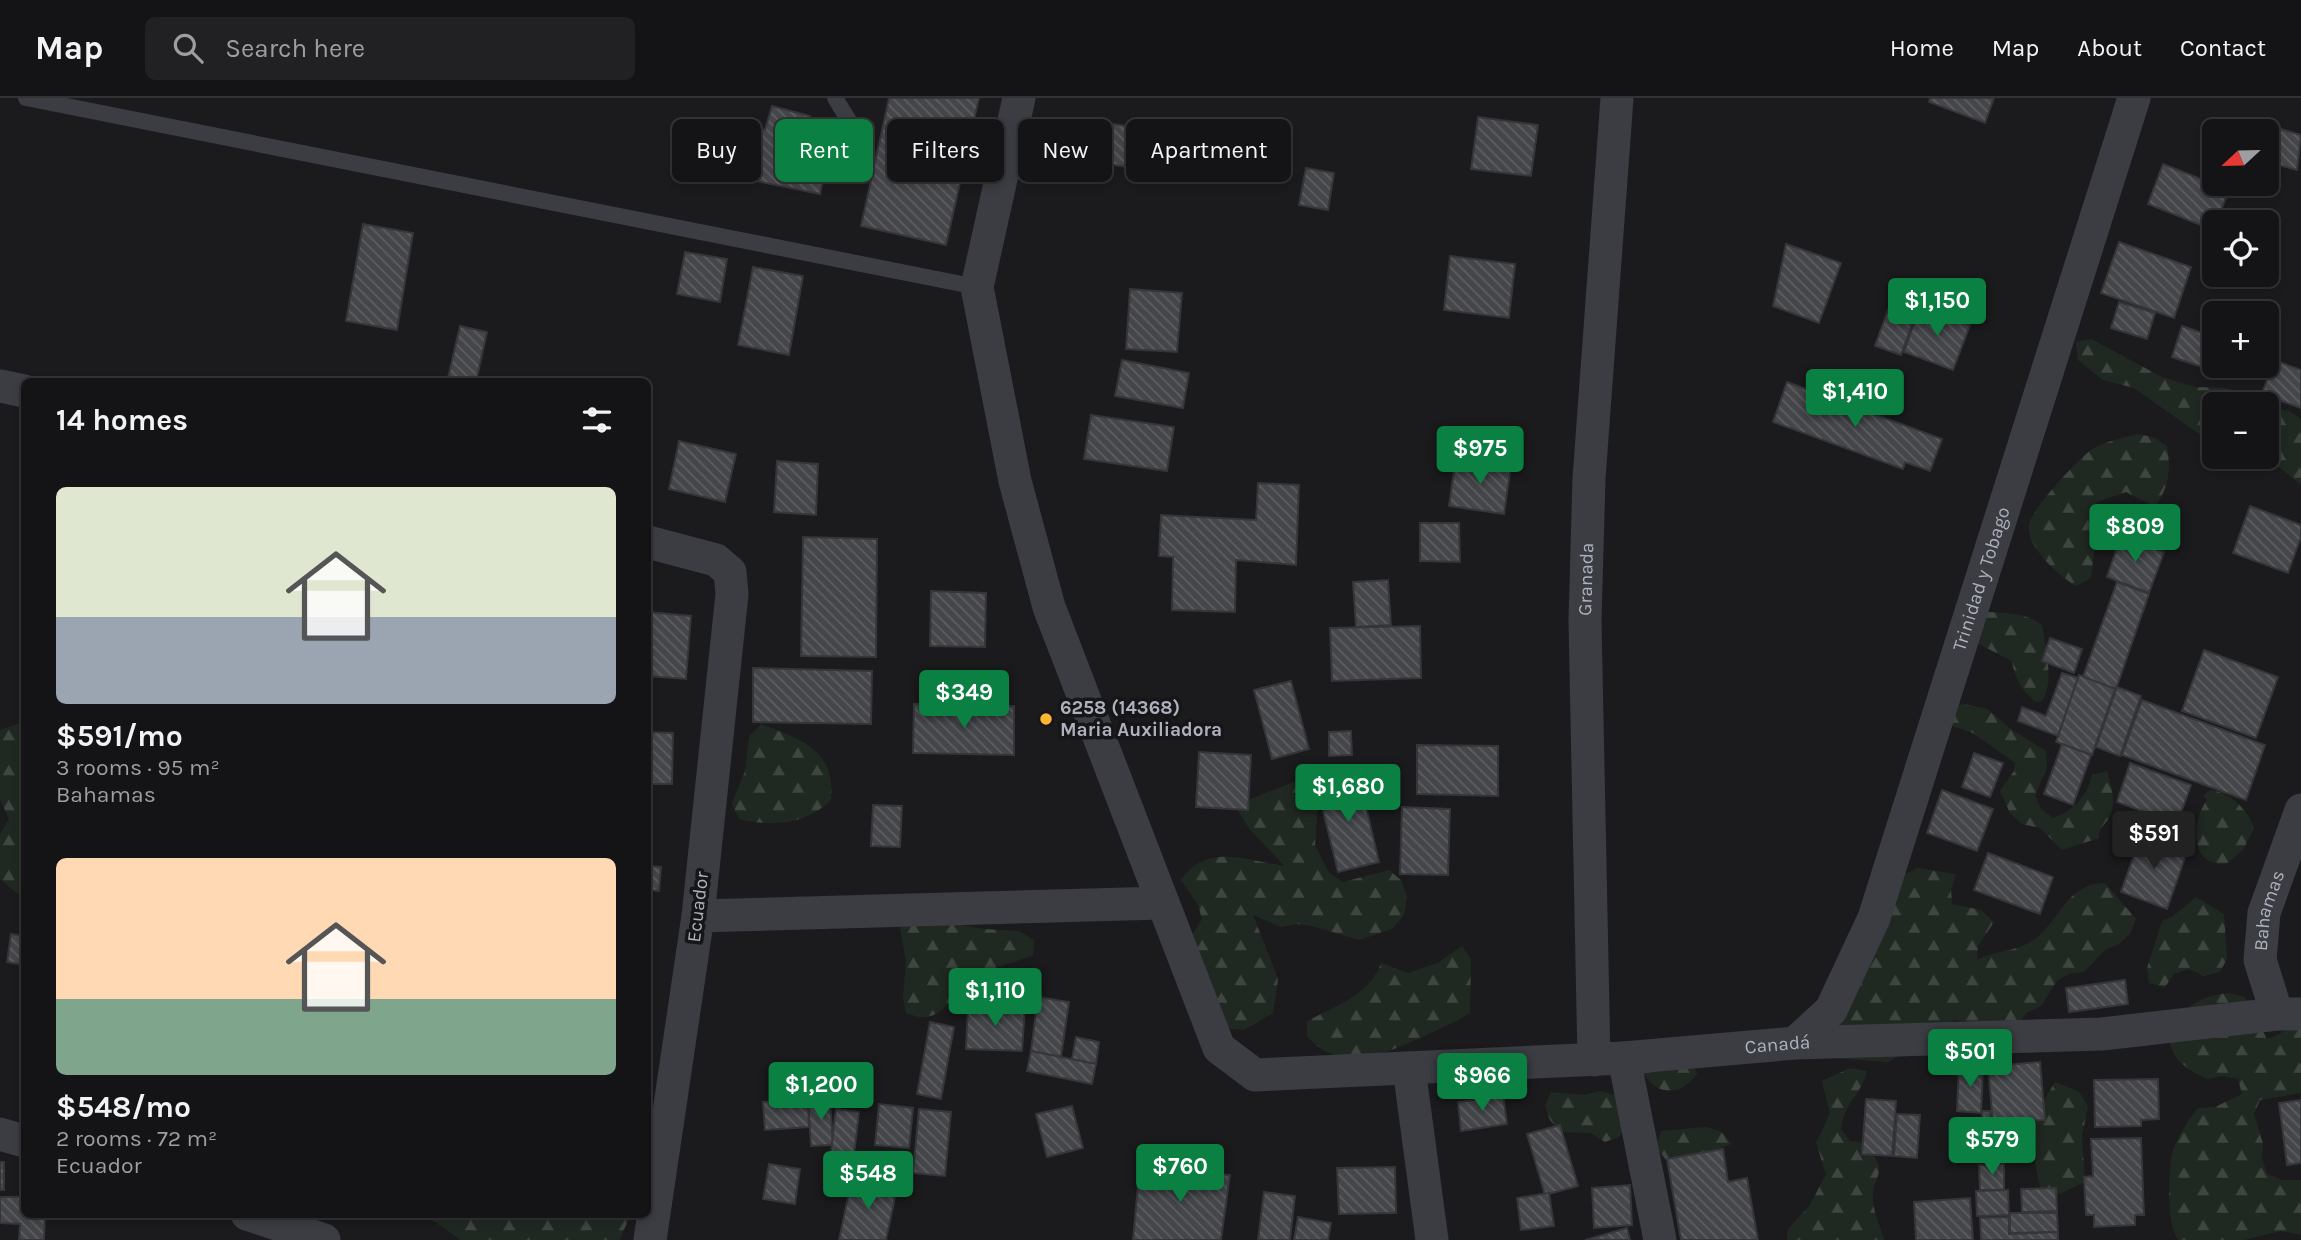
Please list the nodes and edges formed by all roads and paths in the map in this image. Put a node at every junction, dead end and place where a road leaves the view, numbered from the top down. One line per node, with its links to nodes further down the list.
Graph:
1 (26, 98): 7 (lane)
2 (835, 98): 6 (lane)
3 (1019, 98): 7 (street)
4 (1617, 98): 16 (street, Granada)
5 (2134, 98): 15 (street, Trinidad y Tobago)
6 (848, 119)
7 (977, 287): 12 (street)
8 (0, 386): 9 (street)
9 (21, 390)
10 (651, 543): 13 (street, Ecuador)
11 (2301, 810): 14 (street, Bahamas)
12 (1163, 903): 13 (street); 17 (street, Canadá)
13 (698, 916): 22 (street, Ecuador)
14 (2289, 1014): 15 (street, Canadá)
15 (1795, 1043): 16 (street, Canadá)
16 (1609, 1059): 17 (street, Canadá); 24 (street, Granada)
17 (1409, 1068): 23 (street)
18 (0, 1134): 19 (street)
19 (21, 1140)
20 (260, 1218): 21 (street)
21 (324, 1240)
22 (650, 1240)
23 (1432, 1240)
24 (1660, 1240)

